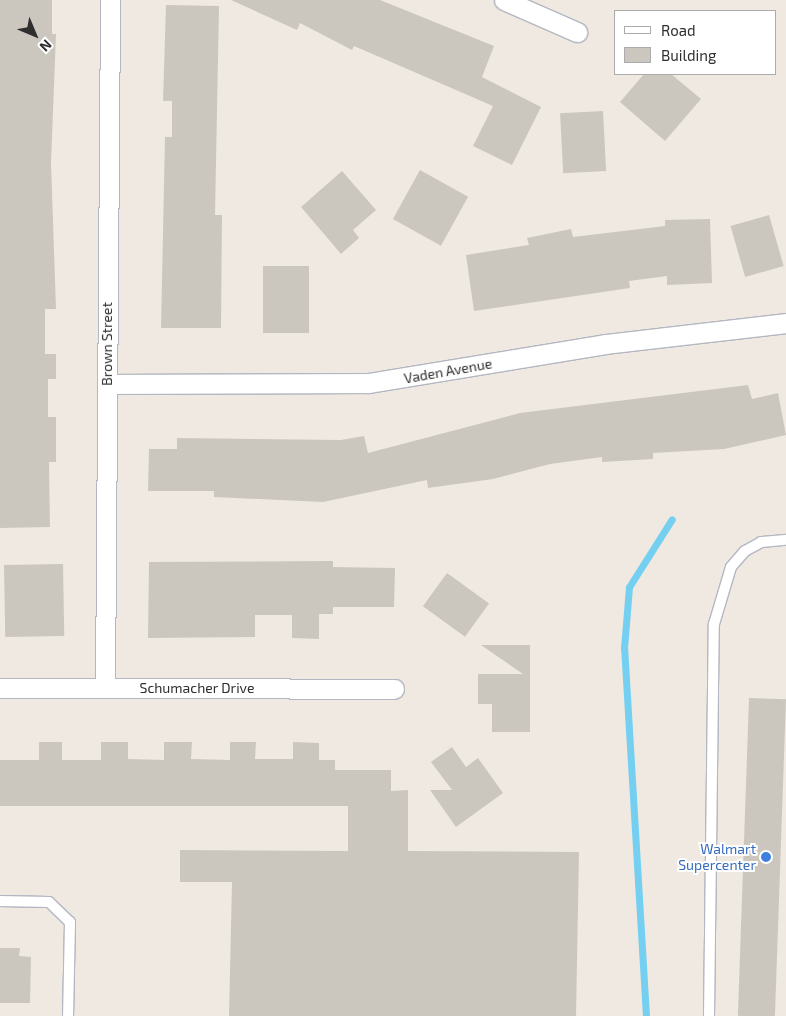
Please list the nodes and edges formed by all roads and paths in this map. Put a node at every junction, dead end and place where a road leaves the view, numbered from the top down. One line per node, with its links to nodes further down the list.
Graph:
1 (110, 0): 5 (street, Brown Street)
2 (504, 0): 3 (street)
3 (577, 32)
4 (786, 323): 5 (street, Vaden Avenue)
5 (107, 384): 8 (street, Brown Street)
6 (786, 540): 12 (lane)
7 (0, 688): 8 (street, Schumacher Drive)
8 (105, 688): 9 (street, Schumacher Drive)
9 (394, 690)
10 (0, 902): 11 (lane)
11 (68, 1016)
12 (709, 1016)

